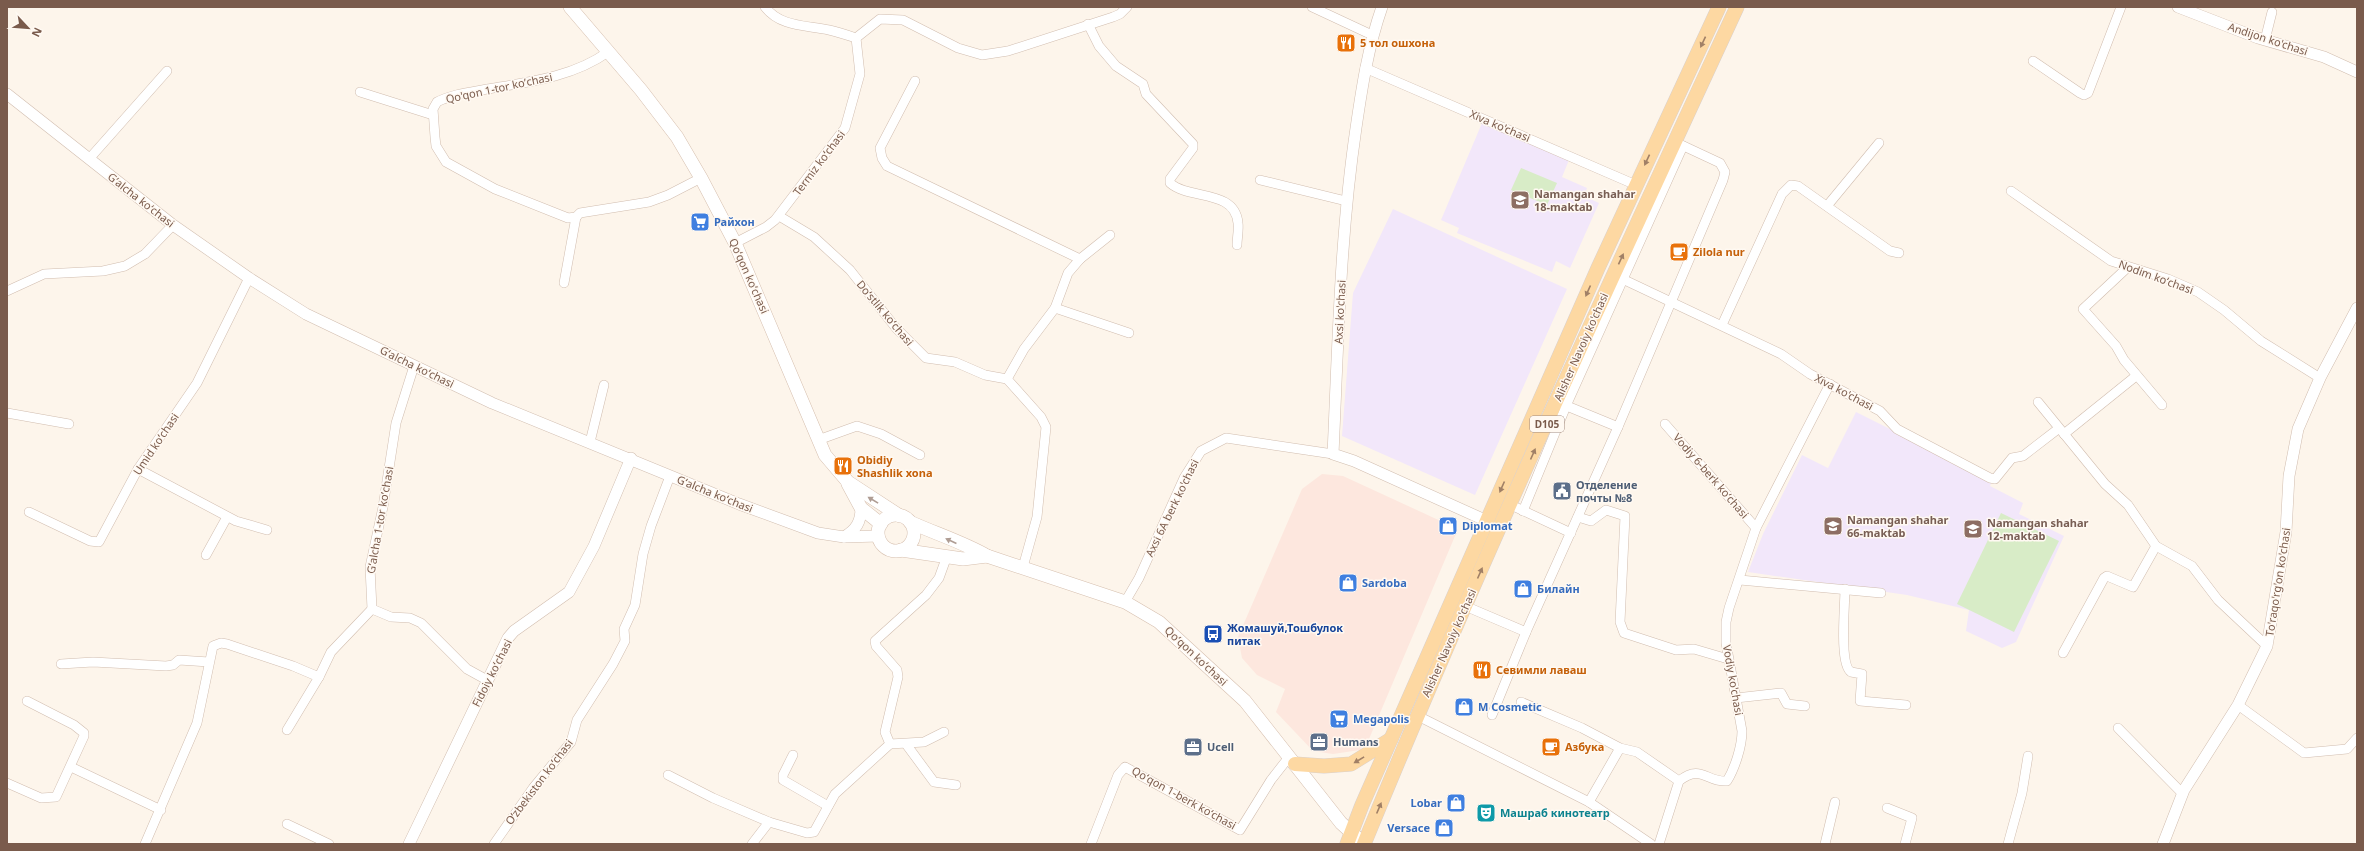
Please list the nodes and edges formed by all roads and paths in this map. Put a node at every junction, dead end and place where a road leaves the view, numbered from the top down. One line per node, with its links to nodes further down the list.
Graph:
1 (570, 7): 15 (main road, Qoʻqon koʻchasi)
2 (765, 7): 13 (street)
3 (1127, 7): 11 (street)
4 (1312, 7): 12 (street)
5 (1382, 7): 12 (street, Axsi ko'chasi)
6 (1719, 7): 29 (main road, Alisher Navoiy ko'chasi / D105, one-way to 29)
7 (1738, 7): 25 (main road, Alisher Navoiy ko'chasi / D105)
8 (2121, 7): 16 (street)
9 (2178, 7): 14 (street, Andijon ko'chasi)
10 (2272, 12): 14 (street)
11 (1088, 24): 13 (street); 38 (street)
12 (1372, 35): 17 (street, Axsi ko'chasi)
13 (856, 38): 33 (street, Termiz koʻchasi)
14 (2265, 40): 19 (street, Andijon ko'chasi)
15 (608, 52): 23 (street, Qo'qon 1-tor koʼchasi); 27 (main road, Qoʻqon koʻchasi)
16 (2033, 60)
17 (1365, 68): 29 (street, Xiva ko'chasi); 31 (street, Axsi ko'chasi)
18 (167, 71): 26 (street)
19 (2357, 72)
20 (915, 81): 40 (street)
21 (360, 92): 23 (street)
22 (7, 94): 26 (street, Gʻalcha koʻchasi)
23 (433, 115): 34 (street)
24 (1879, 143): 32 (street)
25 (1679, 144): 42 (main road, Alisher Navoiy ko'chasi / D105); 46 (street)
26 (89, 159): 35 (street, Gʻalcha koʻchasi)
27 (701, 178): 34 (street); 37 (main road, Qoʻqon koʻchasi)
28 (1260, 180): 31 (street)
29 (1636, 185): 79 (main road, Alisher Navoiy ko'chasi / D105, one-way to 79)
30 (2011, 191): 41 (street, Nodim koʻchasi)
31 (1346, 201): 67 (street, Axsi ko'chasi)
32 (1827, 206): 39 (street); 49 (street)
33 (779, 216): 37 (street, Termiz koʻchasi); 54 (street, Doʻstlik koʻchasi)
34 (576, 217): 44 (street)
35 (172, 225): 43 (street, Gʻalcha koʻchasi); 45 (street)
36 (1110, 235): 40 (street)
37 (735, 243): 65 (main road, Qoʻqon koʻchasi)
38 (1237, 245)
39 (1899, 253)
40 (1080, 259): 47 (street)
41 (2128, 267): 52 (street); 53 (street, Nodim koʻchasi)
42 (1619, 277): 46 (street, Xiva ko'chasi); 58 (main road, Alisher Navoiy ko'chasi / D105)
43 (249, 278): 51 (street, Gʻalcha koʻchasi); 70 (street, Umid koʻchasi)
44 (564, 283)
45 (7, 291)
46 (1670, 301): 49 (street, Xiva ko'chasi); 63 (street)
47 (1055, 308): 50 (street); 54 (street)
48 (2357, 308): 53 (street, To'raqo'rg'on ko'chasi)
49 (1722, 325): 55 (street, Xiva ko'chasi)
50 (1129, 333)
51 (414, 366): 66 (street, Gʻalcha koʻchasi); 96 (street, Gʼalcha 1-tor koʼchasi)
52 (2136, 376): 59 (street); 64 (street)
53 (2320, 378): 98 (street, To'raqo'rg'on ko'chasi)
54 (1007, 379): 90 (street)
55 (1830, 384): 64 (street, Xiva ko'chasi); 80 (street, Vodiy ko'chasi)
56 (604, 385): 66 (street)
57 (2038, 402): 64 (street)
58 (1561, 404): 63 (street); 74 (main road, Alisher Navoiy ko'chasi / D105)
59 (2162, 405)
60 (7, 413): 61 (street)
61 (69, 424)
62 (1665, 424): 80 (street, Vodiy 6-berk koʻchasi)
63 (1618, 427): 77 (street)
64 (2061, 431): 85 (street)
65 (818, 440): 68 (street); 72 (main road, Qoʻqon koʻchasi)
66 (590, 442): 69 (street, Gʻalcha koʻchasi)
67 (1333, 454): 79 (street); 94 (street, Axsi 6А berk ko'chasi)
68 (920, 455)
69 (631, 458): 71 (street, Gʻalcha koʻchasi); 104 (street, Fidoiy koʻchasi)
70 (138, 469): 75 (street, Umid koʻchasi); 76 (street)
71 (670, 476): 84 (street, Gʻalcha koʻchasi); 141 (street, Oʻzbekiston koʻchasi)
72 (848, 482): 73 (main road, Qoʻqon koʻchasi); 78 (main road, Qoʻqon koʻchasi, one-way to 72)
73 (861, 508): 82 (main road, Qoʻqon koʻchasi); 84 (street)
74 (1517, 508): 83 (street); 95 (main road, Alisher Navoiy ko'chasi / D105, one-way to 74)
75 (29, 512)
76 (227, 517): 81 (street); 87 (street)
77 (1578, 517): 83 (street); 100 (street)
78 (905, 519): 82 (main road); 86 (main road); 89 (main road, Qoʻqon koʻchasi, one-way to 78)
79 (1487, 521): 116 (main road, Alisher Navoiy ko'chasi / D105)
80 (1756, 528): 91 (street, Vodiy ko'chasi)
81 (267, 530)
82 (880, 530): 84 (street, Gʻalcha koʻchasi); 86 (main road)
83 (1571, 533): 97 (street)
84 (844, 537)
85 (2156, 546): 98 (street); 99 (street)
86 (901, 550): 88 (main road, Qoʻqon koʻchasi)
87 (206, 555)
88 (947, 556): 89 (main road, Qoʻqon koʻchasi); 118 (street)
89 (987, 556): 90 (main road, Qoʻqon koʻchasi)
90 (1024, 567): 94 (main road, Qoʻqon koʻchasi)
91 (1740, 580): 92 (street); 100 (street, Vodiy ko'chasi)
92 (1845, 589): 93 (street); 108 (street)
93 (1881, 593)
94 (1125, 602): 123 (main road, Qoʻqon koʻchasi)
95 (1465, 606): 97 (street); 112 (main road, Alisher Navoiy ko'chasi / D105)
96 (372, 609): 103 (street); 104 (street)
97 (1526, 632): 111 (street)
98 (2267, 646): 109 (street, To'raqo'rg'on ko'chasi)
99 (2063, 653)
100 (1728, 659): 105 (street, Vodiy ko'chasi)
101 (209, 662): 102 (street); 103 (street); 134 (street)
102 (61, 664)
103 (319, 677): 114 (street)
104 (487, 680): 140 (street, Fidoiy koʻchasi)
105 (1736, 698): 110 (street); 126 (street, Vodiy ko'chasi)
106 (27, 701): 124 (street)
107 (1521, 702): 120 (street)
108 (1906, 705)
109 (2238, 705): 117 (street); 129 (street, To'raqo'rg'on ko'chasi)
110 (1805, 706)
111 (1492, 715)
112 (1418, 716): 130 (street); 144 (main road, Alisher Navoiy ko'chasi / D105, one-way to 112)
113 (2118, 728): 129 (street)
114 (288, 730)
115 (944, 732): 119 (street)
116 (1391, 738): 123 (main road, one-way to 123); 137 (main road, Alisher Navoiy ko'chasi / D105)
117 (2357, 738)
118 (890, 744): 119 (street); 132 (street)
119 (906, 744): 128 (street)
120 (1620, 748): 126 (street); 130 (street)
121 (793, 755): 132 (street)
122 (2028, 756): 149 (street)
123 (1292, 761): 137 (main road, Qoʻqon koʻchasi); 143 (street, Qoʻqon 1-berk koʻchasi)
124 (71, 767): 127 (street); 134 (street)
125 (668, 775): 135 (street)
126 (1679, 781): 146 (street)
127 (7, 783)
128 (956, 785)
129 (2183, 794): 150 (street, To'raqo'rg'on ko'chasi)
130 (1589, 802): 145 (street)
131 (1835, 802): 147 (street)
132 (828, 806): 135 (street)
133 (1887, 808): 148 (street)
134 (161, 810): 138 (street)
135 (769, 822): 142 (street)
136 (287, 824): 139 (street)
137 (1349, 838): 144 (main road, Qoʻqon koʻchasi)
138 (145, 844)
139 (329, 844)
140 (409, 844)
141 (494, 844)
142 (752, 844)
143 (1091, 844)
144 (1364, 844)
145 (1651, 844)
146 (1659, 844)
147 (1825, 844)
148 (1904, 844)
149 (2008, 844)
150 (2163, 844)

